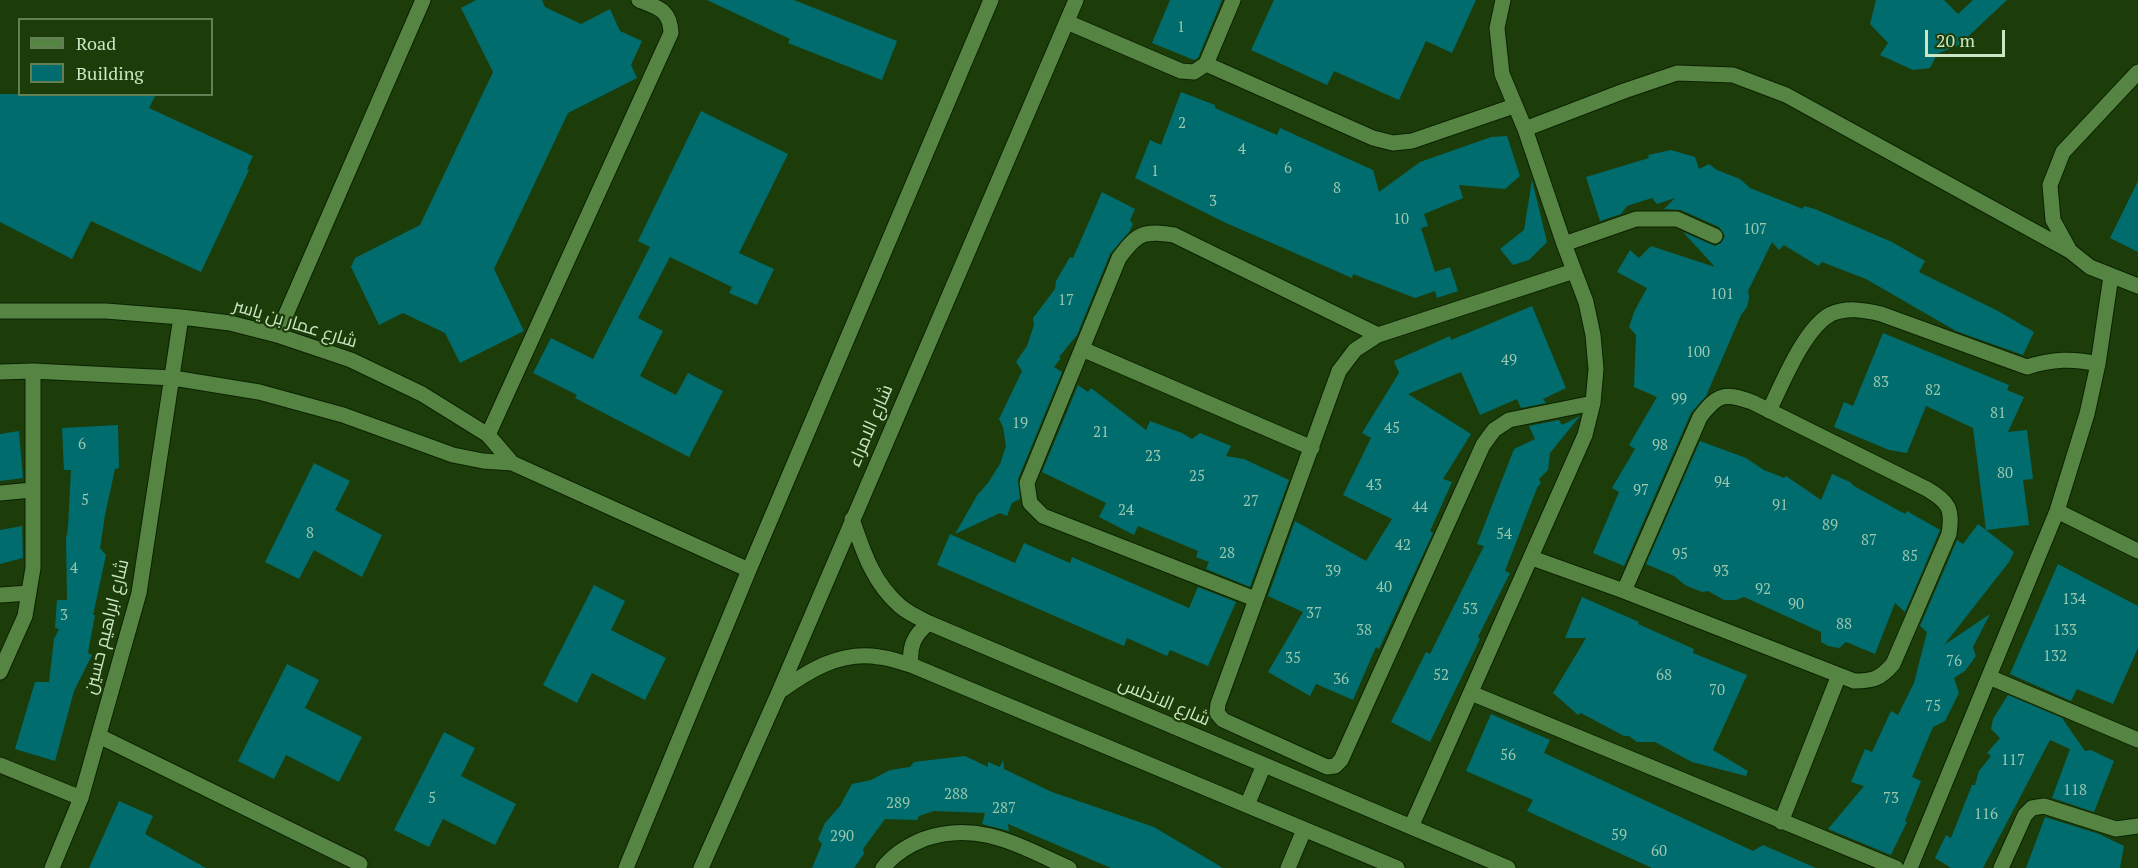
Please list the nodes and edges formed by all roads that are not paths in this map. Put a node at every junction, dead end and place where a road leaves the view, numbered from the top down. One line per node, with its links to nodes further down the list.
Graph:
1 (423, 0): 20 (street)
2 (639, 0): 29 (street)
3 (991, 0): 38 (street)
4 (1076, 0): 7 (street, شارع الامراء)
5 (1233, 0): 8 (street)
6 (1503, 0): 10 (street)
7 (1066, 22): 8 (street); 35 (street, شارع الامراء)
8 (1206, 64): 10 (street)
9 (2138, 72): 14 (street)
10 (1514, 106): 11 (street)
11 (1525, 129): 13 (street); 14 (street)
12 (1715, 236): 13 (street)
13 (1564, 244): 15 (street)
14 (2070, 251): 16 (street)
15 (1574, 271): 21 (street); 27 (street)
16 (2111, 276): 17 (street); 23 (street)
17 (2138, 286)
18 (0, 311): 19 (street, شارع عمار بن ياسر)
19 (181, 317): 20 (street, شارع عمار بن ياسر); 26 (street, شارع ابراهيم حسين)
20 (277, 335): 29 (street, شارع عمار بن ياسر)
21 (1378, 335): 22 (street); 30 (street)
22 (1082, 349): 30 (street); 42 (street)
23 (2098, 364): 28 (street); 34 (street)
24 (33, 370): 25 (street, شارع عمار بن ياسر); 26 (street, شارع عمار بن ياسر); 32 (street)
25 (0, 372)
26 (173, 378): 31 (street, شارع عمار بن ياسر); 50 (street, شارع ابراهيم حسين)
27 (1593, 403): 37 (street); 42 (street)
28 (1768, 411): 39 (street); 46 (street)
29 (488, 435): 31 (street, شارع عمار بن ياسر)
30 (1312, 448): 42 (street)
31 (512, 463): 38 (street, شارع عمار بن ياسر)
32 (32, 490): 33 (street); 40 (street)
33 (0, 493)
34 (2057, 511): 36 (street); 47 (street)
35 (852, 519): 43 (street, شارع الاندلس); 48 (street, شارع الامراء)
36 (2138, 551)
37 (1532, 558): 39 (street); 49 (street)
38 (749, 570): 62 (street)
39 (1624, 591): 46 (street)
40 (29, 593): 41 (street); 45 (street)
41 (0, 595)
42 (1255, 599)
43 (929, 623): 44 (street); 53 (street, شارع الاندلس)
44 (911, 665): 48 (street); 55 (street)
45 (0, 672)
46 (1839, 675): 56 (street)
47 (1989, 676): 51 (street); 70 (street)
48 (779, 692): 63 (street, شارع الامراء)
49 (1471, 693): 56 (street); 58 (street)
50 (99, 736): 54 (street, شارع ابراهيم حسين); 60 (street)
51 (2138, 740)
52 (0, 765): 54 (street)
53 (1264, 765): 55 (street); 58 (street, شارع الاندلس)
54 (81, 798): 61 (street, شارع ابراهيم حسين)
55 (1247, 805): 59 (street)
56 (1782, 822): 69 (street)
57 (2138, 826): 71 (street)
58 (1411, 827): 68 (street, شارع الاندلس)
59 (1304, 830): 66 (street); 67 (street)
60 (360, 864)
61 (52, 868)
62 (626, 868)
63 (701, 868)
64 (883, 868): 65 (street)
65 (1069, 868)
66 (1288, 868)
67 (1397, 868)
68 (1508, 868)
69 (1896, 868)
70 (1910, 868)
71 (2001, 868)

